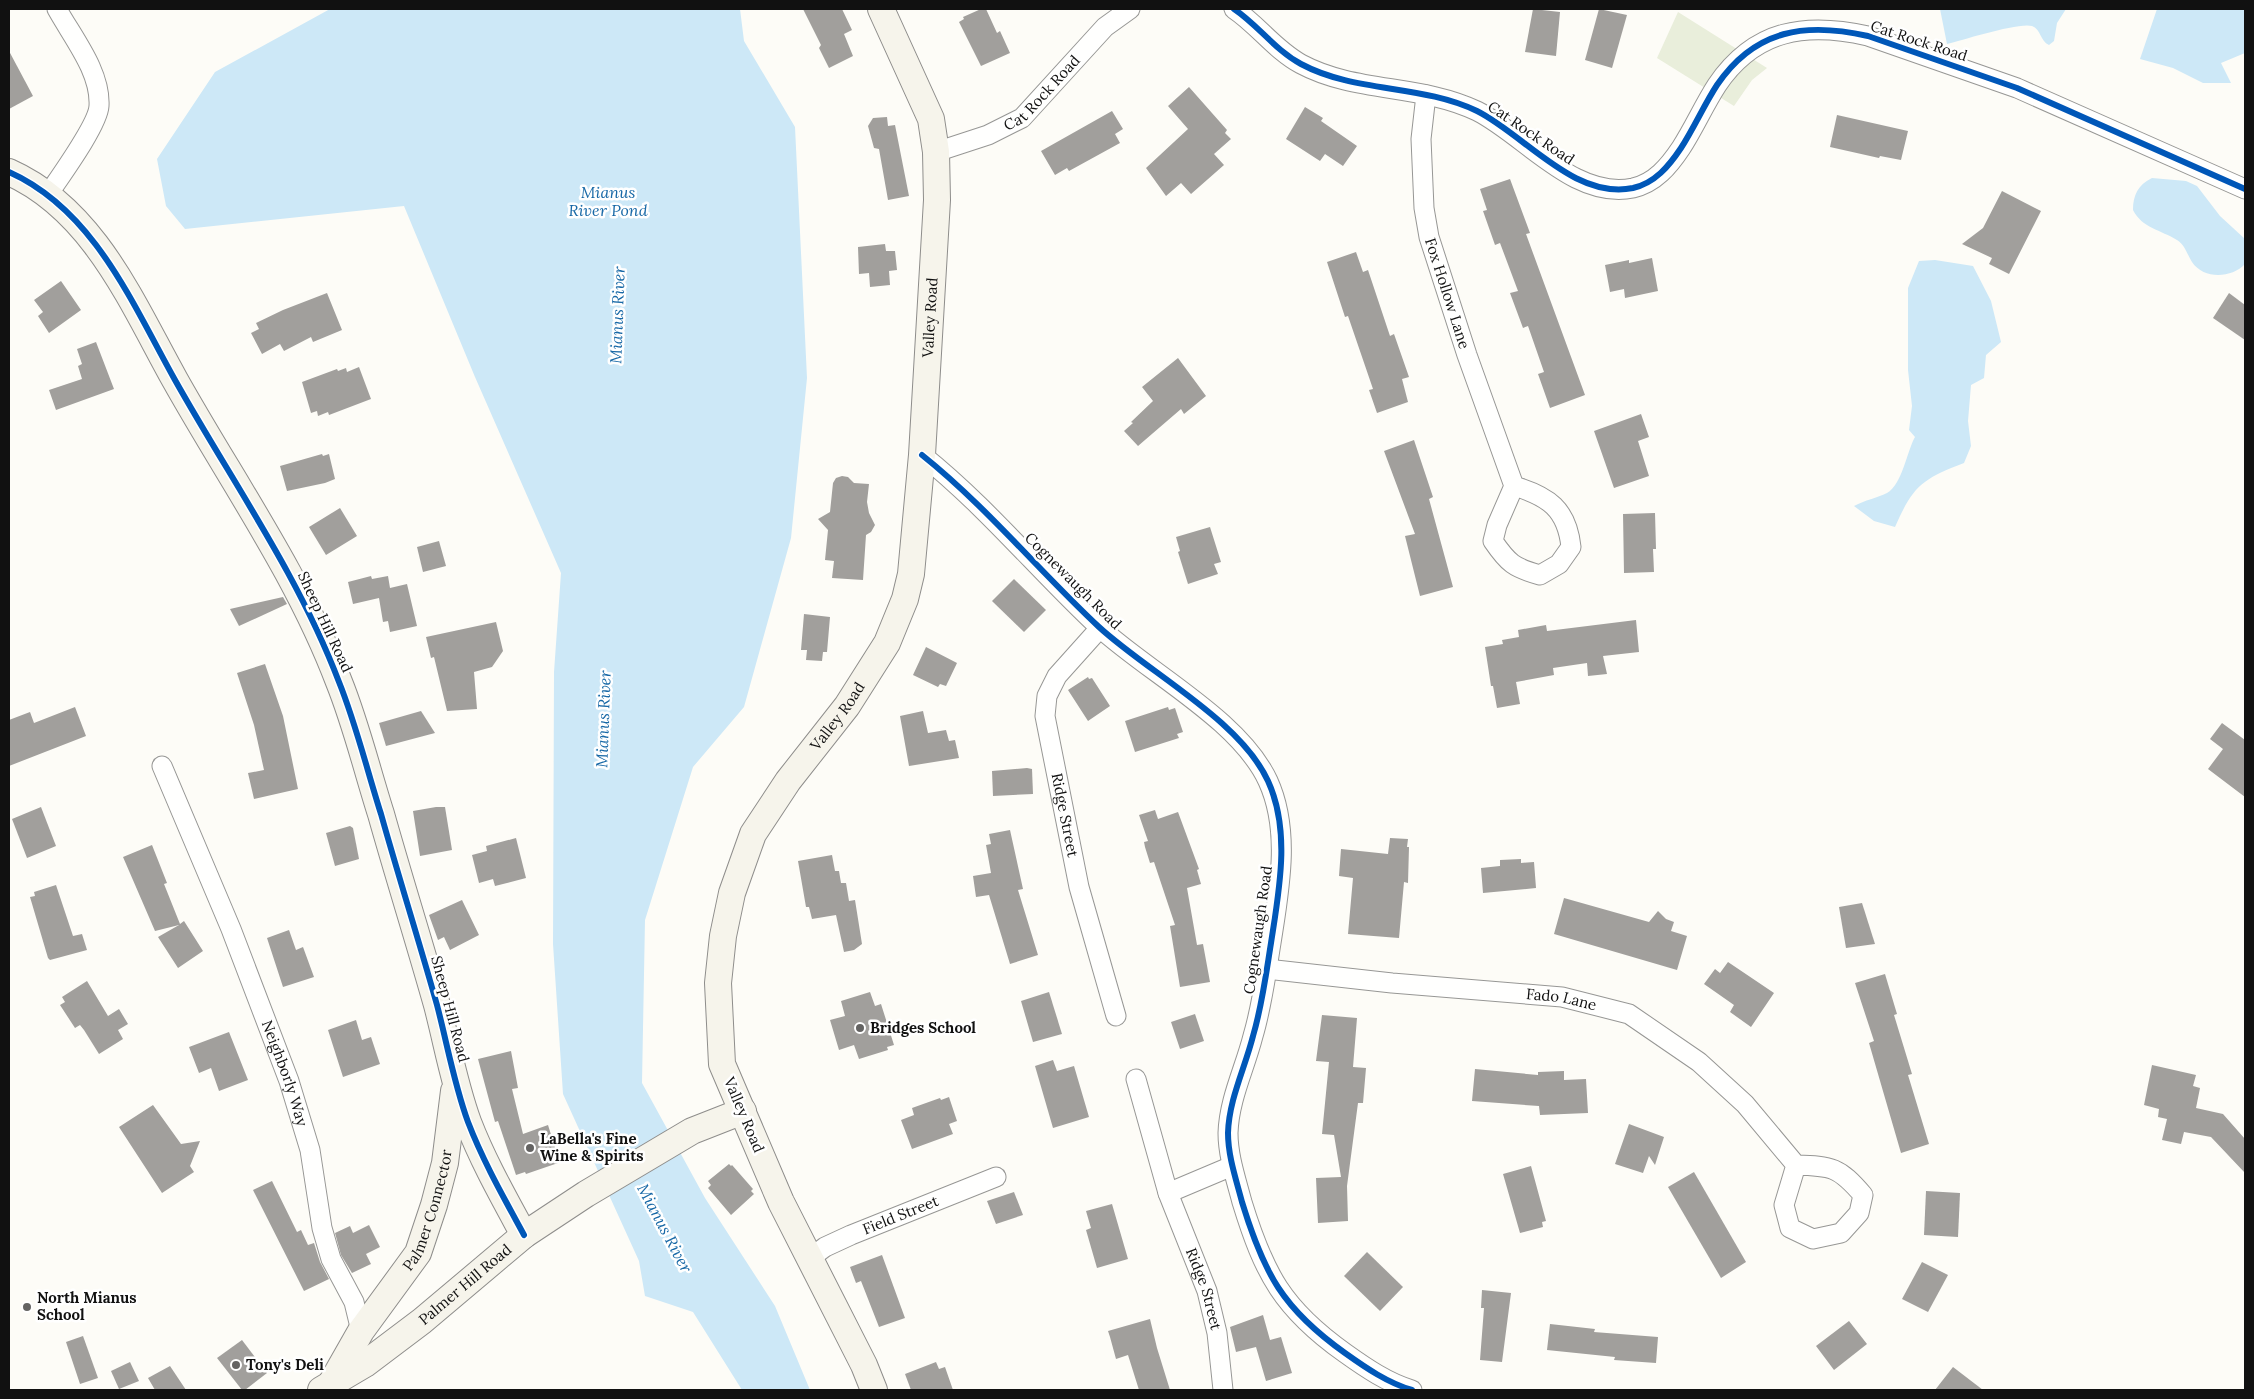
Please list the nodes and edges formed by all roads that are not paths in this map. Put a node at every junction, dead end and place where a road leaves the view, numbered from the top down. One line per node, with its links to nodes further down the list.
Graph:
1 (57, 9): 9 (street)
2 (881, 9): 6 (street, Valley Road)
3 (1130, 9): 6 (street, Cat Rock Road)
4 (1234, 9): 5 (street, Cat Rock Road)
5 (1426, 95): 8 (street, Cat Rock Road); 11 (street, Fox Hollow Lane)
6 (936, 152): 10 (street, Valley Road)
7 (9, 172): 9 (street, Sheep Hill Road)
8 (2245, 189)
9 (47, 196): 16 (street, Sheep Hill Road)
10 (922, 455): 12 (street, Cognewaugh Road); 18 (street, Valley Road)
11 (1514, 486): 11 (street)
12 (1100, 628): 14 (street, Cognewaugh Road); 15 (street, Ridge Street)
13 (162, 766): 25 (street, Neighborly Way)
14 (1267, 969): 19 (street, Fado Lane); 20 (street, Cognewaugh Road)
15 (1116, 1016)
16 (456, 1076): 23 (street, Sheep Hill Road); 25 (street, Palmer Connector)
17 (1136, 1079): 22 (street, Ridge Street)
18 (743, 1111): 23 (street, Palmer Hill Road); 24 (street, Valley Road)
19 (1796, 1165): 19 (street)
20 (1232, 1166): 22 (street); 29 (street, Cognewaugh Road)
21 (996, 1176): 24 (street, Field Street)
22 (1168, 1193): 28 (street, Ridge Street)
23 (524, 1235): 26 (street, Palmer Hill Road)
24 (809, 1259): 27 (street, Valley Road)
25 (361, 1331): 26 (street)
26 (326, 1387)
27 (874, 1390)
28 (1223, 1390)
29 (1412, 1390)

